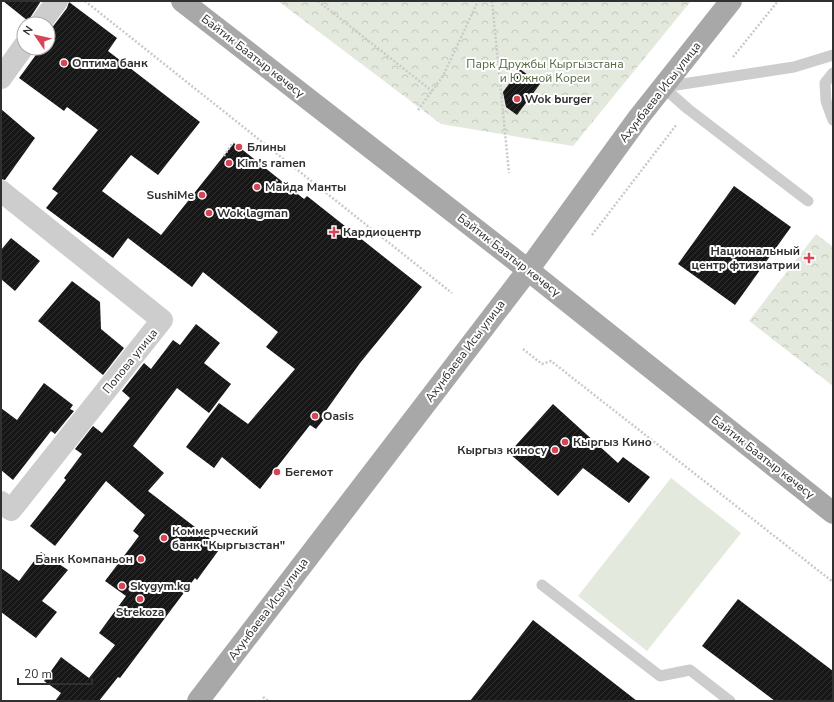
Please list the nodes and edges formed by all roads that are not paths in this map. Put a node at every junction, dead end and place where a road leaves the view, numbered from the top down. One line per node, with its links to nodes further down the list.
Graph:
1 (57, 1): 4 (street)
2 (182, 1): 13 (main road, Байтик Баатыр көчөсү)
3 (731, 1): 9 (main road, Ахунбаева Исы улица)
4 (46, 16)
5 (833, 55): 9 (lane)
6 (17, 56): 8 (street)
7 (833, 73): 10 (lane)
8 (1, 78)
9 (663, 87): 12 (lane); 13 (main road, Ахунбаева Исы улица)
10 (833, 120)
11 (3, 197): 14 (street, Попова улица)
12 (808, 201)
13 (528, 270): 15 (main road, Байтик Баатыр көчөсү); 17 (main road, Ахунбаева Исы улица)
14 (1, 502)
15 (833, 513)
16 (542, 585): 18 (lane)
17 (198, 701)
18 (730, 701)

